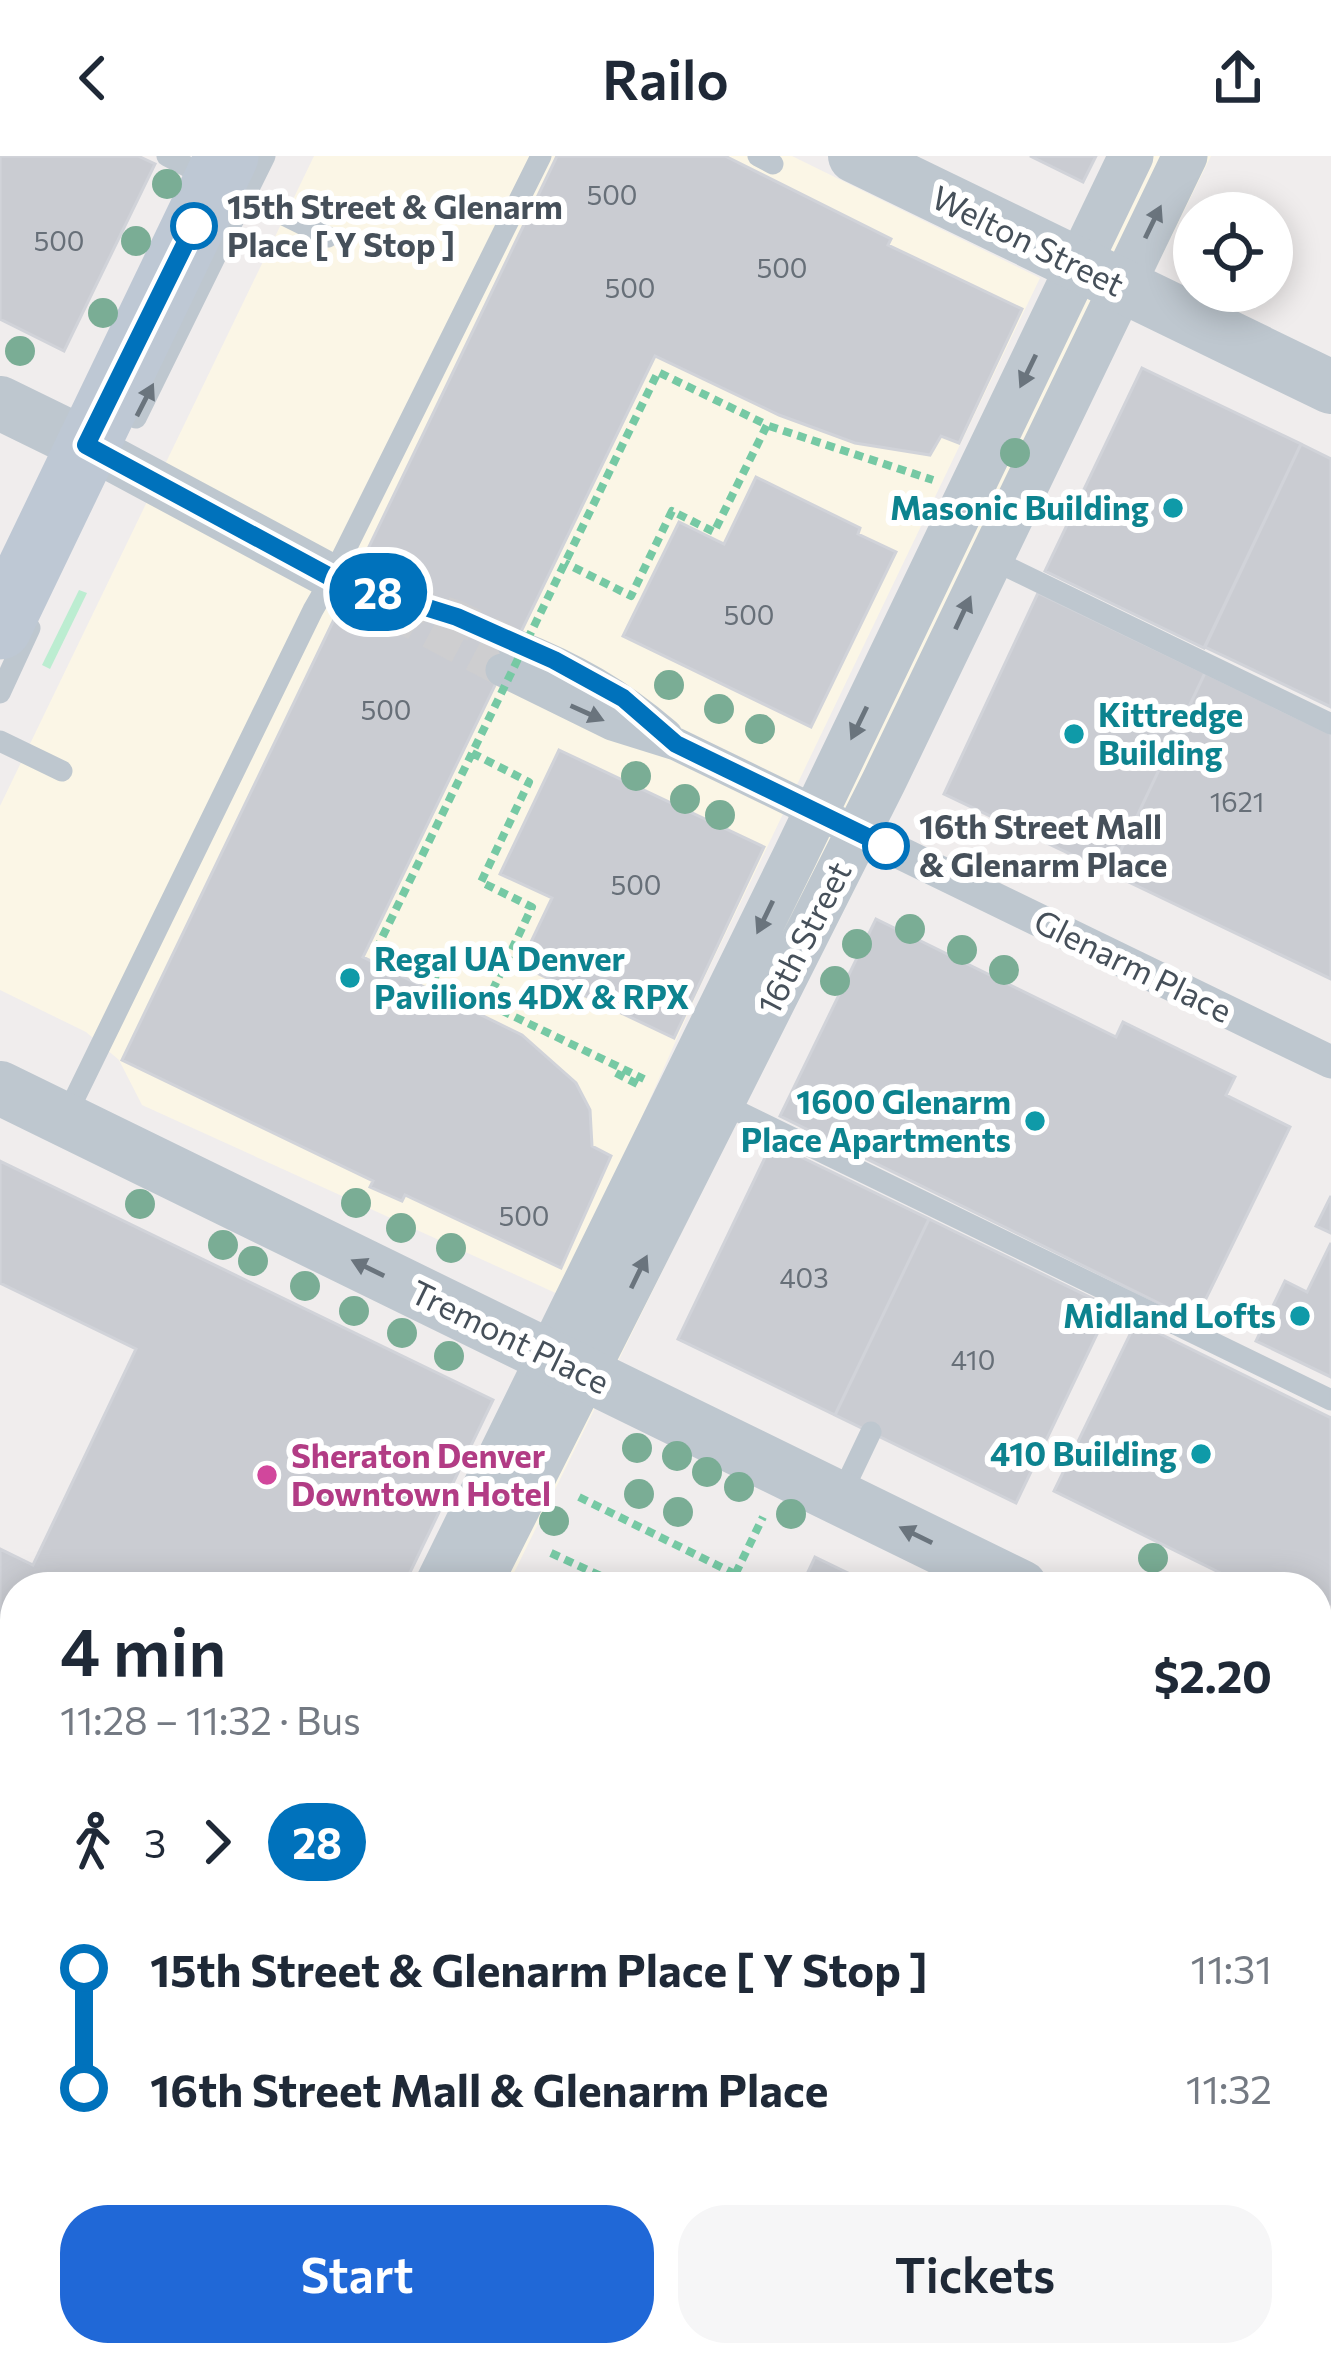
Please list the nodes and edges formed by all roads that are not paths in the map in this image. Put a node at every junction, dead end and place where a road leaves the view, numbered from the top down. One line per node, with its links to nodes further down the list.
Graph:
1 (542, 156): 12 (lane)
2 (1131, 156): 7 (street, 16th Street)
3 (1185, 156): 7 (street, 16th Street, one-way to 3)
4 (866, 158): 7 (street, Welton Street)
5 (224, 169): 6 (lane); 10 (main road, one-way to 5)
6 (328, 237)
7 (1100, 277): 8 (street, Welton Street); 11 (street, 16th Street); 19 (street, 16th Street, one-way to 19)
8 (1331, 387)
9 (0, 403): 10 (street)
10 (112, 452): 12 (street); 13 (main road)
11 (989, 558): 16 (lane); 19 (street, 16th Street, one-way to 11)
12 (344, 582): 23 (lane)
13 (22, 614): 15 (lane)
14 (508, 658): 19 (street, Glenarm Place)
15 (0, 693)
16 (1331, 724)
17 (0, 741): 18 (lane)
18 (62, 771)
19 (837, 822): 20 (street, Glenarm Place); 22 (street, 16th Street); 24 (street, 16th Street, one-way to 24)
20 (1331, 1062)
21 (0, 1088): 23 (street, Tremont Place)
22 (721, 1103): 24 (street, 16th Street, one-way to 22); 25 (lane)
23 (64, 1119): 24 (street, Tremont Place, one-way to 23)
24 (566, 1365): 27 (street, Tremont Place); 28 (street, 16th Street); 29 (street, 16th Street)
25 (1331, 1400)
26 (871, 1432): 27 (lane)
27 (840, 1498): 30 (street, Tremont Place, one-way to 27)
28 (445, 1572)
29 (484, 1572)
30 (990, 1572)

